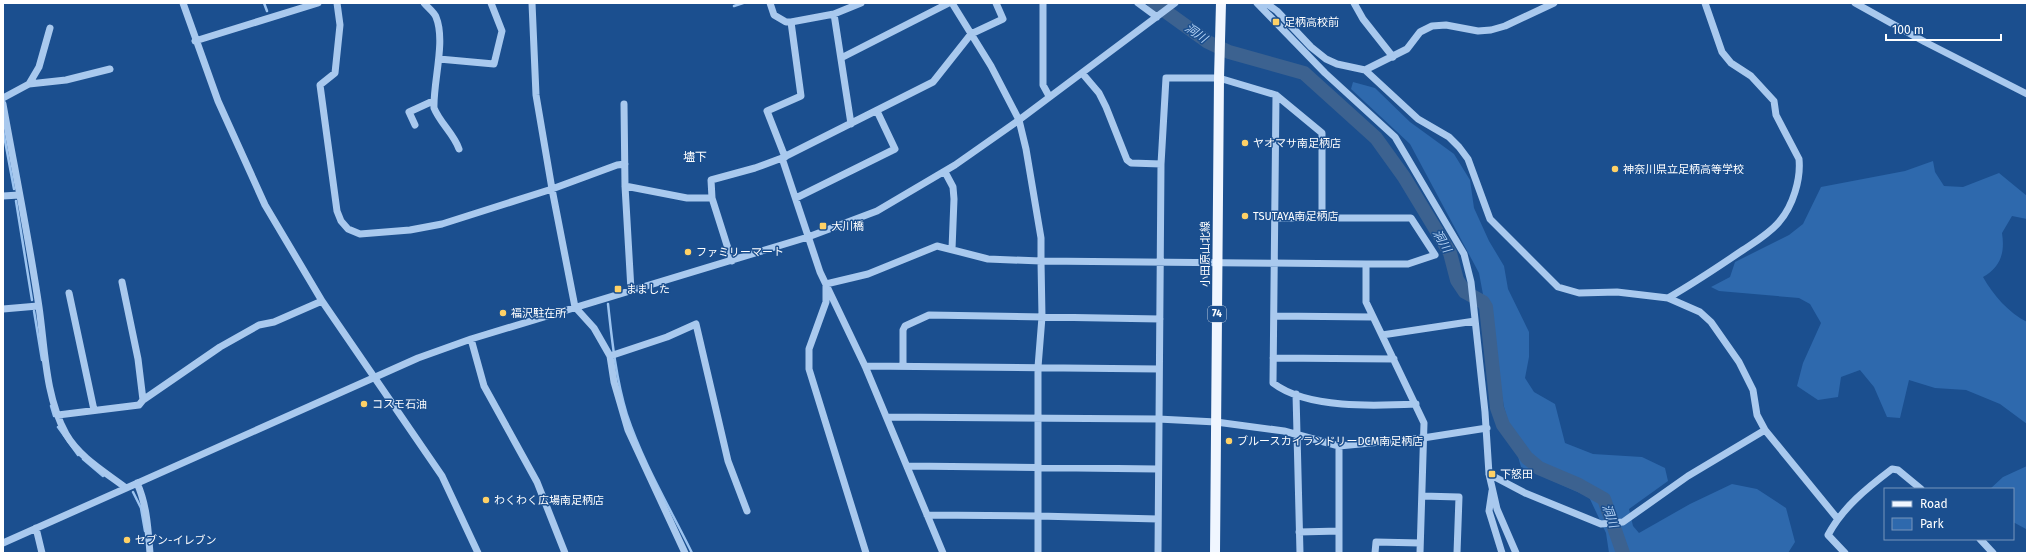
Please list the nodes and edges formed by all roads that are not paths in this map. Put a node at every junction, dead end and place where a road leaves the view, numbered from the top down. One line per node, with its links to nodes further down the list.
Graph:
1 (183, 3): 26 (street)
2 (318, 3): 26 (street)
3 (337, 3): 52 (street)
4 (424, 3): 29 (street)
5 (491, 3): 29 (street)
6 (532, 3): 52 (street)
7 (770, 3): 23 (street)
8 (861, 3): 21 (street)
9 (951, 3): 25 (street); 28 (street)
10 (996, 3): 25 (street)
11 (1043, 3): 37 (street)
12 (1138, 3): 22 (street)
13 (1221, 3): 33 (main road, 小田原山北線 / 74)
14 (1257, 3): 80 (street)
15 (1266, 3): 31 (street)
16 (1354, 3): 27 (street)
17 (1554, 3): 27 (street)
18 (1705, 3): 71 (street)
19 (1855, 3): 35 (street)
20 (1173, 4): 22 (street)
21 (834, 14): 23 (street); 28 (street)
22 (1157, 17): 32 (street)
23 (791, 22): 47 (street)
24 (50, 28): 34 (street)
25 (971, 34): 42 (street); 43 (street)
26 (195, 42): 72 (street)
27 (1393, 57): 31 (street)
28 (841, 58): 45 (street)
29 (439, 59): 39 (street)
30 (110, 69): 34 (street)
31 (1365, 70): 71 (street)
32 (1082, 73): 37 (street); 49 (street)
33 (1219, 77): 36 (street); 49 (street); 64 (main road, 小田原山北線 / 74)
34 (29, 84): 38 (street)
35 (2027, 94)
36 (1276, 95): 57 (street); 58 (street)
37 (1049, 96): 43 (street)
38 (3, 98)
39 (433, 101): 44 (street); 46 (street)
40 (3, 104): 53 (street)
41 (624, 104): 48 (street)
42 (877, 111): 45 (street); 56 (street)
43 (1019, 120): 50 (street); 62 (street)
44 (415, 124)
45 (850, 124): 47 (street)
46 (459, 149)
47 (783, 157): 55 (street); 56 (street)
48 (626, 164): 51 (street); 52 (street)
49 (1161, 164): 63 (street)
50 (945, 172): 59 (street); 60 (street)
51 (625, 186): 55 (street); 69 (street)
52 (552, 189): 74 (street)
53 (19, 195): 54 (street); 73 (street)
54 (3, 196)
55 (712, 198): 61 (street)
56 (796, 198): 59 (street)
57 (1275, 218): 58 (street); 65 (street)
58 (1322, 218): 66 (street)
59 (808, 237): 61 (street); 68 (street)
60 (952, 249): 62 (street); 68 (street)
61 (732, 261): 69 (street)
62 (1041, 261): 63 (street); 77 (street)
63 (1160, 262): 64 (street); 79 (street)
64 (1217, 263): 65 (street); 99 (main road, 小田原山北線 / 74)
65 (1274, 263): 66 (street); 76 (street)
66 (1366, 264): 78 (street)
67 (122, 282): 92 (street)
68 (826, 284): 86 (street); 130 (street)
69 (631, 290): 74 (street)
70 (69, 293): 94 (street)
71 (1668, 298): 101 (street)
72 (322, 301): 90 (street); 92 (street)
73 (38, 306): 75 (street); 95 (street)
74 (575, 307): 82 (street); 83 (street)
75 (3, 309)
76 (1274, 316): 78 (street); 84 (street)
77 (1042, 317): 79 (street); 87 (street); 88 (street)
78 (1373, 317): 81 (street)
79 (1160, 319): 89 (street)
80 (1475, 321): 81 (street); 100 (street)
81 (1382, 335): 85 (street)
82 (471, 339): 90 (street); 128 (street)
83 (613, 354): 114 (street); 129 (street)
84 (1273, 358): 85 (street); 91 (street)
85 (1394, 359): 93 (street)
86 (864, 366): 87 (street); 96 (street)
87 (903, 366): 88 (street)
88 (1038, 368): 89 (street); 97 (street)
89 (1159, 369): 98 (street)
90 (374, 377): 109 (street); 127 (street)
91 (1296, 394): 93 (street); 102 (street)
92 (143, 400): 94 (street)
93 (1416, 404): 103 (street)
94 (94, 410): 95 (street)
95 (58, 415): 110 (street)
96 (886, 417): 97 (street); 105 (street)
97 (1038, 417): 98 (street); 106 (street)
98 (1158, 419): 99 (street); 107 (street)
99 (1216, 422): 102 (street); 134 (main road, 小田原山北線 / 74)
100 (1487, 428): 103 (street); 108 (street)
101 (1765, 430): 108 (street); 117 (street)
102 (1298, 436): 104 (street); 121 (street)
103 (1423, 438): 104 (street); 113 (street)
104 (1339, 446): 120 (street)
105 (907, 466): 106 (street); 115 (street)
106 (1039, 467): 107 (street); 116 (street)
107 (1157, 469): 118 (street)
108 (1489, 474): 112 (street)
109 (137, 483): 110 (street); 126 (street)
110 (126, 488): 119 (street)
111 (1920, 488): 117 (street)
112 (1492, 489): 140 (street); 141 (street)
113 (1422, 496): 124 (street); 139 (street)
114 (748, 511)
115 (927, 516): 116 (street); 131 (street)
116 (1038, 516): 118 (street); 132 (street)
117 (1837, 518): 142 (street)
118 (1158, 519): 133 (street)
119 (36, 528): 123 (street); 125 (street)
120 (1339, 531): 121 (street); 136 (street)
121 (1299, 532): 135 (street)
122 (1981, 540): 143 (street)
123 (3, 543)
124 (1420, 543): 137 (street); 138 (street)
125 (42, 553)
126 (150, 553)
127 (478, 553)
128 (565, 553)
129 (685, 553)
130 (866, 553)
131 (943, 553)
132 (1038, 553)
133 (1158, 553)
134 (1215, 553)
135 (1300, 553)
136 (1339, 553)
137 (1376, 553)
138 (1420, 553)
139 (1457, 553)
140 (1502, 553)
141 (1516, 553)
142 (1846, 553)
143 (1993, 553)

